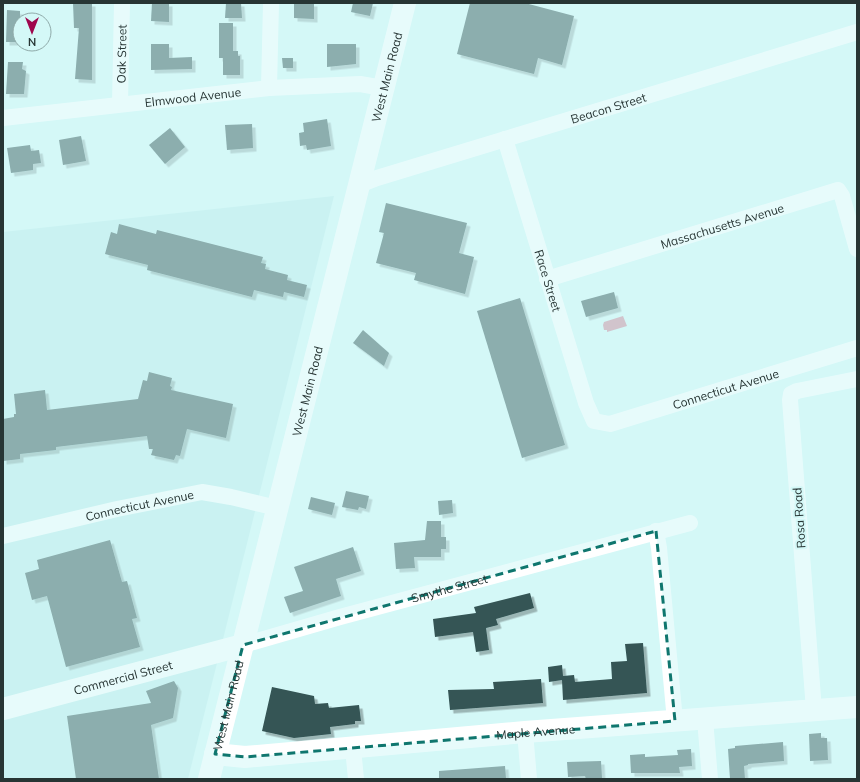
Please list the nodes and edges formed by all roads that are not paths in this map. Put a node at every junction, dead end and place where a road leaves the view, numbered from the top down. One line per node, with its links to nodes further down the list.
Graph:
1 (122, 3): 7 (street, Oak Street)
2 (271, 3): 5 (street)
3 (405, 3): 6 (street, West Main Road)
4 (857, 32): 9 (street, Beacon Street)
5 (269, 88): 6 (street, Elmwood Avenue); 7 (street, Elmwood Avenue)
6 (383, 88): 10 (street, West Main Road)
7 (120, 104): 8 (street, Elmwood Avenue)
8 (3, 118)
9 (505, 139): 10 (street, Beacon Street); 12 (street, Race Street)
10 (359, 185): 16 (street, West Main Road)
11 (857, 249): 12 (street, Massachusetts Avenue)
12 (547, 279): 15 (street, Race Street)
13 (857, 348): 15 (street, Connecticut Avenue)
14 (857, 379): 23 (street, Rosa Road)
15 (594, 421)
16 (277, 508): 19 (street, Connecticut Avenue); 20 (street, West Main Road)
17 (690, 523): 18 (street, Smythe Street)
18 (656, 532): 20 (street, Smythe Street); 25 (street)
19 (3, 536)
20 (243, 645): 22 (street, Commercial Street); 28 (street, West Main Road)
21 (857, 707): 23 (street, Maple Avenue)
22 (3, 709)
23 (814, 710): 24 (street, Maple Avenue)
24 (705, 719): 25 (street, Maple Avenue); 33 (street)
25 (675, 721): 26 (street, Maple Avenue)
26 (525, 732): 27 (street, Maple Avenue); 32 (street)
27 (353, 748): 28 (street, Maple Avenue); 31 (street)
28 (216, 754): 29 (street); 30 (street, West Main Road)
29 (199, 779)
30 (209, 779)
31 (356, 779)
32 (529, 779)
33 (710, 779)

